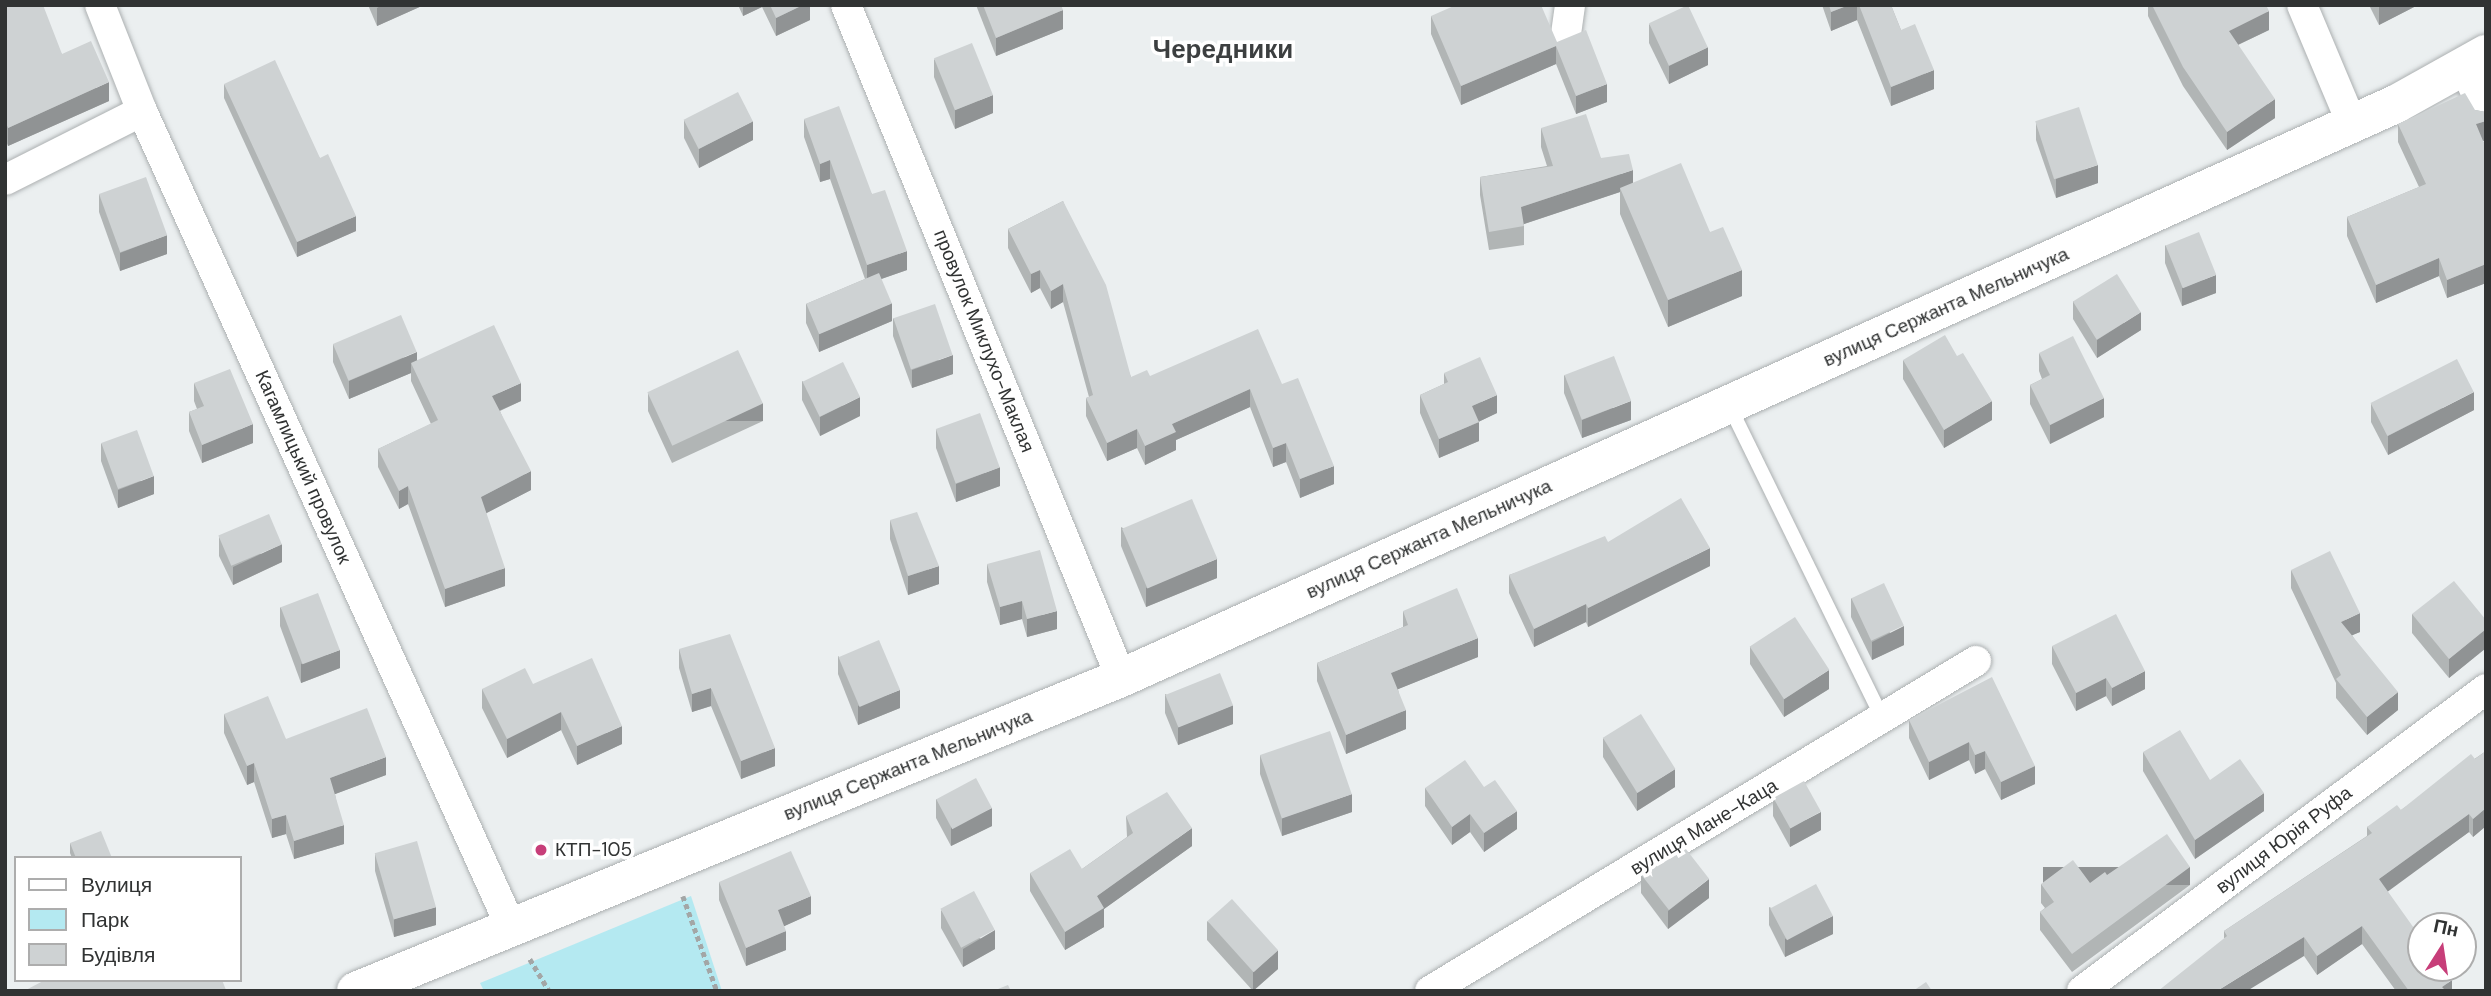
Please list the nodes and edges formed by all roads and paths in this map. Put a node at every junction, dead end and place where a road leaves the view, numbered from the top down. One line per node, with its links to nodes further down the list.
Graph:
1 (100, 5): 7 (street, Кагамлицький провулок)
2 (846, 5): 13 (street, провулок Миклухо-Маклая)
3 (1570, 5): 5 (street)
4 (2302, 5): 9 (street)
5 (1565, 41)
6 (2475, 60): 8 (street); 9 (street, вулиця Сержанта Мельничука)
7 (142, 111): 10 (street); 17 (street, Кагамлицький провулок)
8 (2486, 114)
9 (2351, 124): 11 (street, вулиця Сержанта Мельничука)
10 (5, 180)
11 (1729, 404): 13 (street, вулиця Сержанта Мельничука); 15 (lane)
12 (1976, 661): 15 (street, вулиця Мане-Каца)
13 (1121, 678): 16 (street, вулиця Сержанта Мельничука)
14 (2486, 689): 21 (street, вулиця Юрія Руфа)
15 (1882, 718): 20 (street, вулиця Мане-Каца)
16 (666, 864): 17 (street, вулиця Сержанта Мельничука); 19 (path)
17 (511, 927): 18 (street, вулиця Сержанта Мельничука)
18 (356, 991)
19 (717, 991)
20 (1430, 991)
21 (2082, 991)

